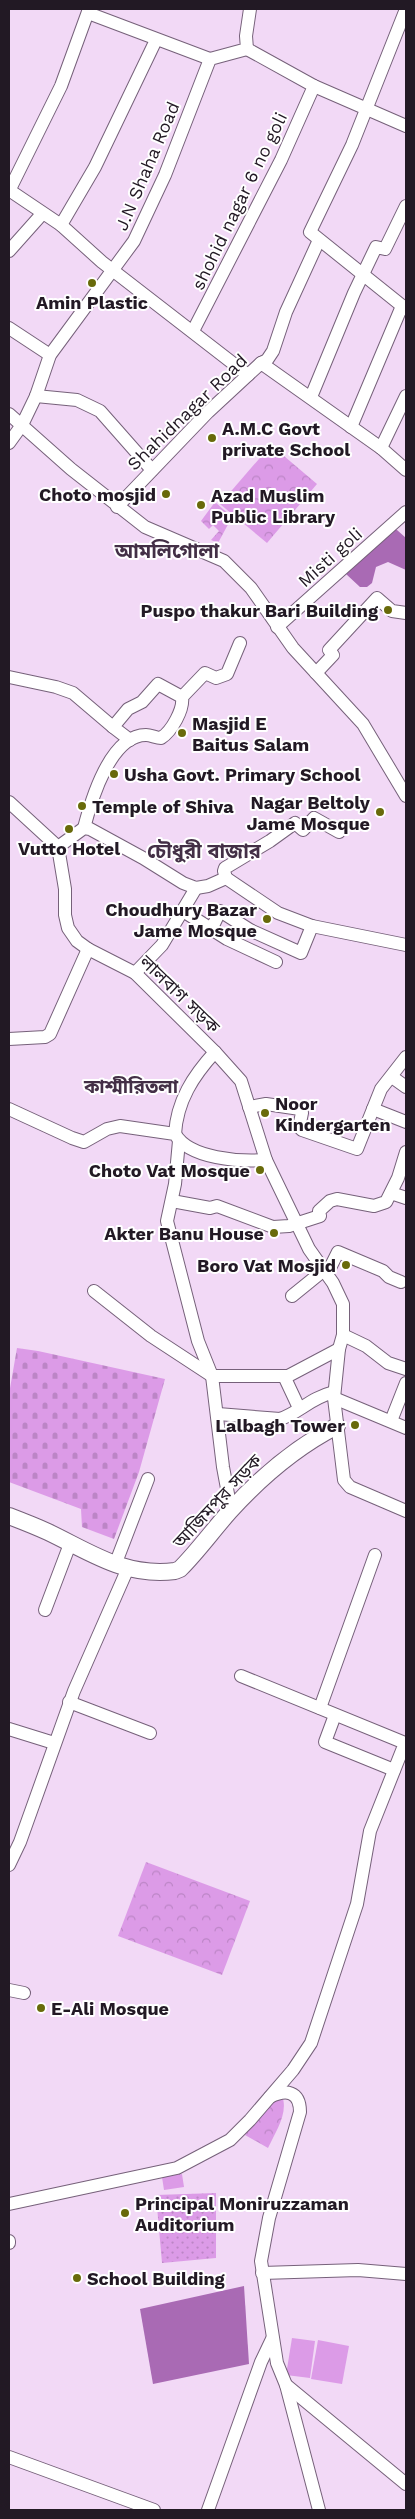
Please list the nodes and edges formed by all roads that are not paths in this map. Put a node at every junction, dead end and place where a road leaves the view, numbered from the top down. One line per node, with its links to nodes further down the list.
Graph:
1 (250, 9): 5 (street)
2 (406, 9): 8 (street)
3 (89, 11): 4 (street); 10 (street)
4 (156, 40): 6 (street); 13 (street)
5 (247, 49): 6 (street); 7 (street)
6 (210, 59): 16 (street, J.N Shaha Road)
7 (314, 86): 8 (street); 20 (street, shohid nagar 6 no goli)
8 (368, 108): 9 (street); 14 (street)
9 (406, 126)
10 (9, 190): 12 (street)
11 (406, 206): 17 (street)
12 (42, 214): 13 (street); 15 (street)
13 (60, 225): 16 (street)
14 (319, 240): 17 (street); 22 (street)
15 (9, 251)
16 (114, 271): 20 (street); 21 (street, J.N Shaha Road)
17 (363, 275): 18 (street); 26 (street)
18 (404, 308): 29 (street)
19 (9, 328): 21 (street)
20 (193, 331): 23 (street)
21 (50, 354): 24 (street, J.N Shaha Road)
22 (261, 363): 23 (street, Shahidnagar Road); 26 (street, Shahidnagar Road)
23 (248, 375): 32 (street, Shahidnagar Road)
24 (36, 396): 28 (street, J.N Shaha Road); 32 (street)
25 (406, 396): 31 (street)
26 (311, 397): 29 (street, Shahidnagar Road)
27 (9, 414): 28 (street)
28 (22, 425): 30 (street, J.N Shaha Road); 34 (street)
29 (351, 427): 31 (street, Shahidnagar Road)
30 (9, 443)
31 (381, 448): 33 (street, Shahidnagar Road)
32 (152, 470): 34 (street, Shahidnagar Road)
33 (406, 470)
34 (117, 507): 37 (street)
35 (406, 512): 37 (street, Misti goli)
36 (406, 613): 39 (street)
37 (277, 627): 39 (street)
38 (240, 643): 41 (street)
39 (316, 673): 44 (street)
40 (9, 677): 42 (street)
41 (182, 697): 42 (street); 43 (street)
42 (113, 727): 43 (street)
43 (130, 740): 46 (street)
44 (406, 796)
45 (9, 802): 48 (street)
46 (84, 828): 48 (street); 50 (street)
47 (339, 832): 49 (street)
48 (58, 847): 55 (street, লালবাগ সড়ক)
49 (226, 878): 50 (street); 52 (street)
50 (196, 888): 51 (street)
51 (183, 911): 53 (street); 57 (street)
52 (318, 927): 53 (street); 54 (street)
53 (211, 930): 56 (street)
54 (406, 945)
55 (88, 949): 57 (street, লালবাগ সড়ক); 58 (street)
56 (276, 962)
57 (135, 973): 59 (street, লালবাগ সড়ক)
58 (9, 1039)
59 (215, 1052): 63 (street); 67 (street, লালবাগ সড়ক)
60 (406, 1057): 61 (street)
61 (392, 1077): 62 (street); 65 (street)
62 (406, 1087)
63 (249, 1107): 65 (street); 69 (street)
64 (9, 1109): 67 (street)
65 (373, 1109): 66 (street)
66 (406, 1122)
67 (177, 1137): 69 (street); 72 (street, লালবাগ সড়ক)
68 (406, 1152): 70 (street)
69 (266, 1160): 73 (street)
70 (391, 1193): 71 (street); 73 (street)
71 (406, 1198)
72 (172, 1201): 73 (street); 81 (street, লালবাগ সড়ক)
73 (298, 1224): 74 (street)
74 (324, 1270): 75 (street); 77 (street); 78 (street)
75 (401, 1282)
76 (94, 1291): 81 (street)
77 (292, 1296)
78 (343, 1335): 79 (street); 80 (street)
79 (339, 1349): 82 (street); 84 (street)
80 (406, 1369)
81 (212, 1376): 82 (street); 86 (street, লালবাগ সড়ক)
82 (284, 1376): 85 (street)
83 (406, 1383): 88 (street)
84 (334, 1395): 85 (street); 87 (street); 88 (street)
85 (299, 1408): 86 (street)
86 (218, 1414): 91 (street, লালবাগ সড়ক)
87 (337, 1422): 91 (main road, আজিমপুর সড়ক); 93 (street)
88 (391, 1422): 89 (street)
89 (406, 1428)
90 (148, 1479): 97 (street)
91 (231, 1506): 97 (main road, আজিমপুর সড়ক)
92 (9, 1510): 97 (main road, আজিমপুর সড়ক)
93 (406, 1511)
94 (9, 1516): 95 (main road, আজিমপুর সড়ক)
95 (70, 1544): 97 (main road, আজিমপুর সড়ক); 98 (street)
96 (375, 1555): 101 (street)
97 (120, 1564): 100 (street)
98 (45, 1610)
99 (241, 1676): 101 (street)
100 (69, 1702): 104 (street); 105 (street)
101 (320, 1708): 102 (street)
102 (336, 1715): 106 (street); 106 (street)
103 (9, 1729): 105 (street)
104 (150, 1733)
105 (54, 1742): 107 (street)
106 (394, 1770): 111 (street)
107 (12, 1851): 108 (street)
108 (9, 1865)
109 (9, 1990): 110 (street)
110 (24, 1993)
111 (268, 2098): 112 (street); 113 (street)
112 (9, 2204)
113 (262, 2273): 114 (street); 115 (street)
114 (406, 2274)
115 (272, 2339): 116 (street); 120 (street)
116 (286, 2385): 118 (street); 121 (street)
117 (9, 2457): 119 (street)
118 (406, 2484)
119 (154, 2510)
120 (208, 2510)
121 (319, 2510)

